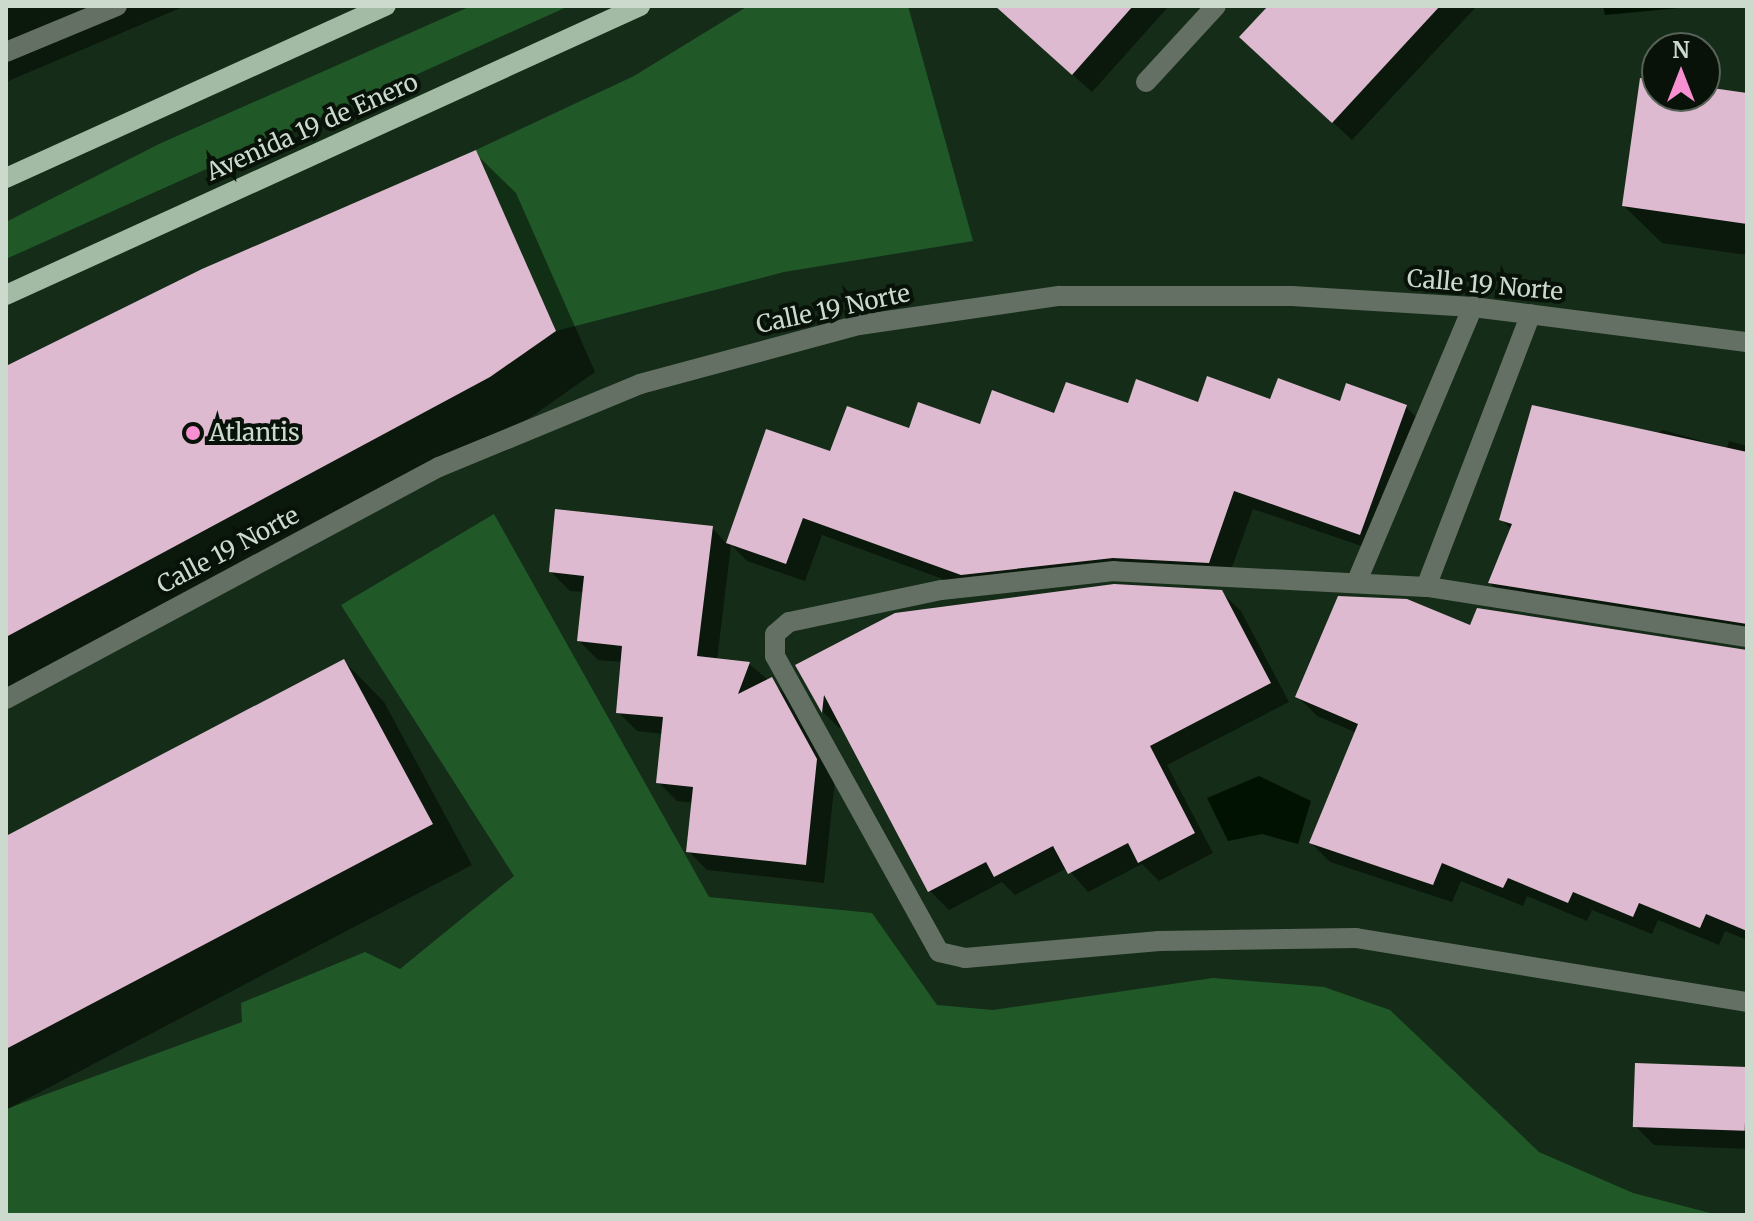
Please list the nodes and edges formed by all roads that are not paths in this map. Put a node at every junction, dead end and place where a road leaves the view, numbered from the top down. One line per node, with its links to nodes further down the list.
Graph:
1 (117, 6): 5 (street)
2 (386, 6): 7 (main road)
3 (640, 6): 8 (main road, Avenida 19 de Enero)
4 (1216, 6): 6 (street)
5 (6, 52)
6 (1146, 82)
7 (6, 178)
8 (6, 295)
9 (1473, 307): 10 (street, Calle 19 Norte); 12 (street); 15 (street, Calle 19 Norte)
10 (1531, 314): 11 (street, Calle 19 Norte); 13 (street)
11 (1747, 342)
12 (1357, 581): 13 (street); 16 (street)
13 (1426, 587): 14 (street)
14 (1747, 637)
15 (6, 699)
16 (1747, 1002)

